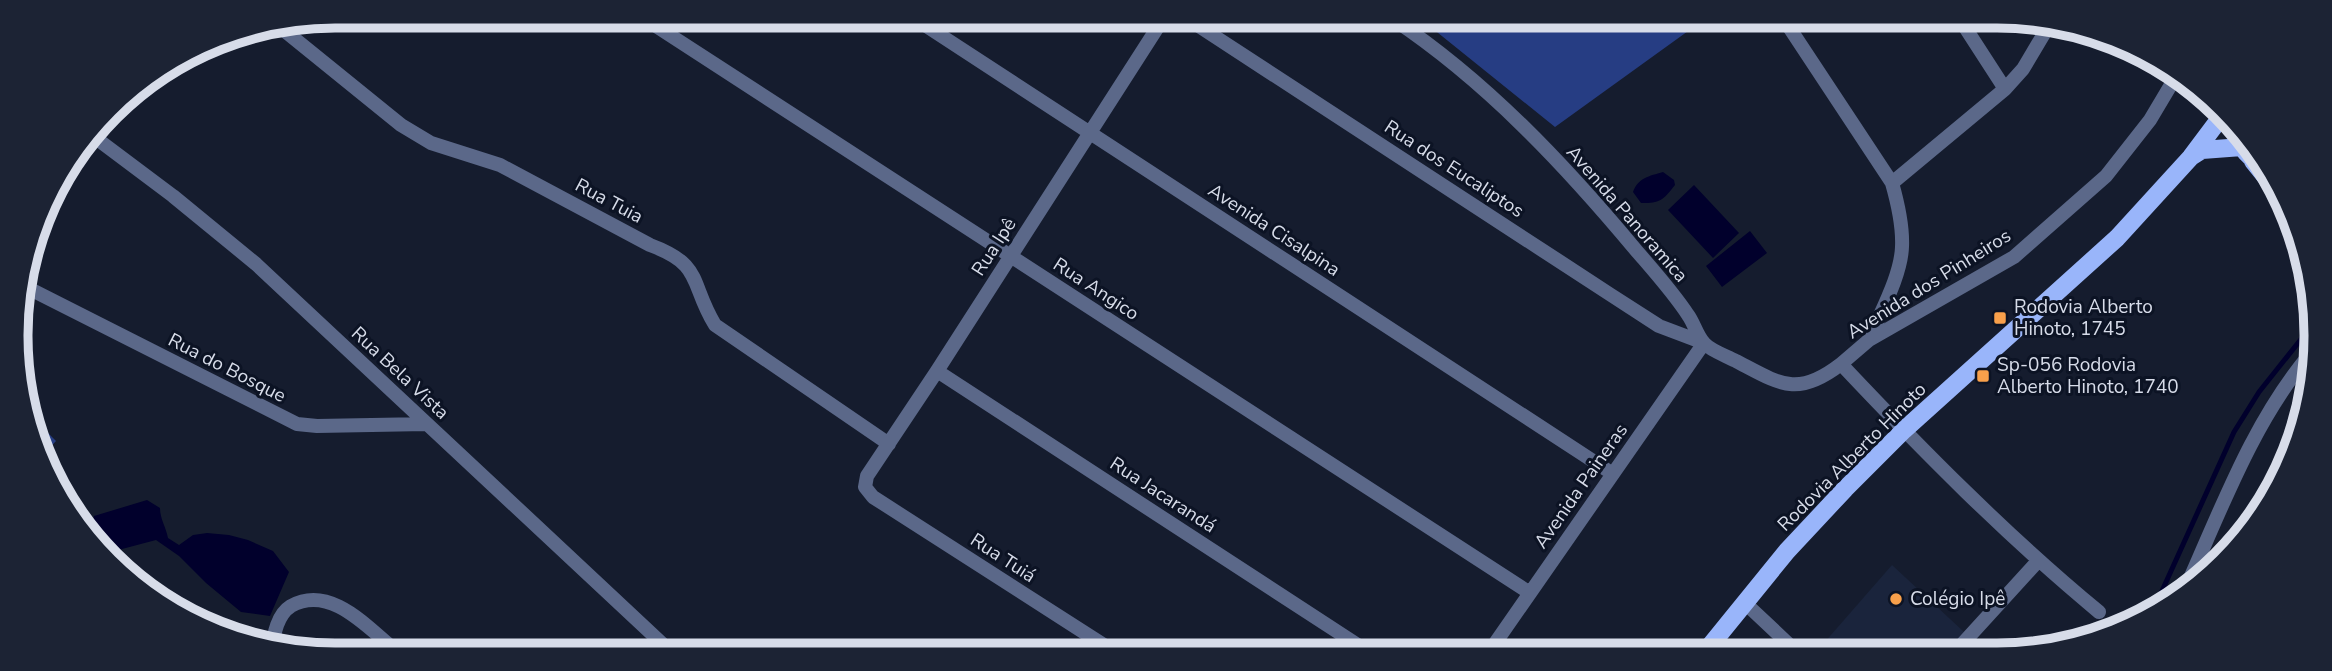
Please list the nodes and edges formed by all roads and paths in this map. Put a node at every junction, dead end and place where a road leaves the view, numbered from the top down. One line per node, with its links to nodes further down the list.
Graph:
1 (659, 28): 18 (street, Rua Angico)
2 (929, 28): 13 (street, Avenida Cisalpina)
3 (1157, 28): 13 (street, Rua Ipê)
4 (1202, 28): 21 (street, Rua dos Eucaliptos)
5 (1406, 28): 21 (street, Avenida Panoramica)
6 (1790, 28): 17 (street)
7 (1965, 28): 11 (street)
8 (287, 32): 27 (street, Rua Tuia)
9 (2045, 32): 11 (street)
10 (2172, 83): 20 (street, Avenida dos Pinheiros)
11 (2005, 89): 17 (street)
12 (2217, 122): 16 (main road, Rodovia Alberto Hinoto)
13 (1090, 133): 18 (street, Rua Ipê); 28 (street, Avenida Cisalpina)
14 (98, 140): 25 (street, Rua Bela Vista)
15 (2241, 150): 16 (main road)
16 (2191, 157): 26 (main road, Rodovia Alberto Hinoto)
17 (1892, 183): 20 (street)
18 (1011, 257): 24 (street, Rua Ipê); 32 (street, Rua Angico)
19 (32, 290): 25 (street, Rua do Bosque)
20 (1869, 340): 22 (street, Avenida dos Pinheiros)
21 (1704, 344): 22 (street); 28 (street, Avenida Paineras)
22 (1842, 364): 26 (street, Avenida dos Pinheiros)
23 (2302, 364): 31 (street)
24 (937, 371): 27 (street, Rua Ipê); 39 (street, Rua Jacarandá)
25 (426, 424): 37 (street, Rua Bela Vista)
26 (1904, 430): 30 (street, Avenida dos Pinheiros); 33 (main road, Rodovia Alberto Hinoto)
27 (889, 444): 29 (street, Rua Ipê)
28 (1612, 474): 32 (street, Avenida Paineras)
29 (873, 497): 38 (street, Rua Tuiá)
30 (2038, 561): 34 (street, Avenida dos Pinheiros); 43 (street)
31 (2193, 572)
32 (1530, 593): 40 (street, Avenida Paineras)
33 (1745, 603): 41 (main road, Rodovia Alberto Hinoto); 42 (street)
34 (2099, 612)
35 (273, 636): 36 (street)
36 (386, 643)
37 (661, 643)
38 (1101, 643)
39 (1355, 643)
40 (1495, 643)
41 (1712, 643)
42 (1787, 643)
43 (1963, 643)

